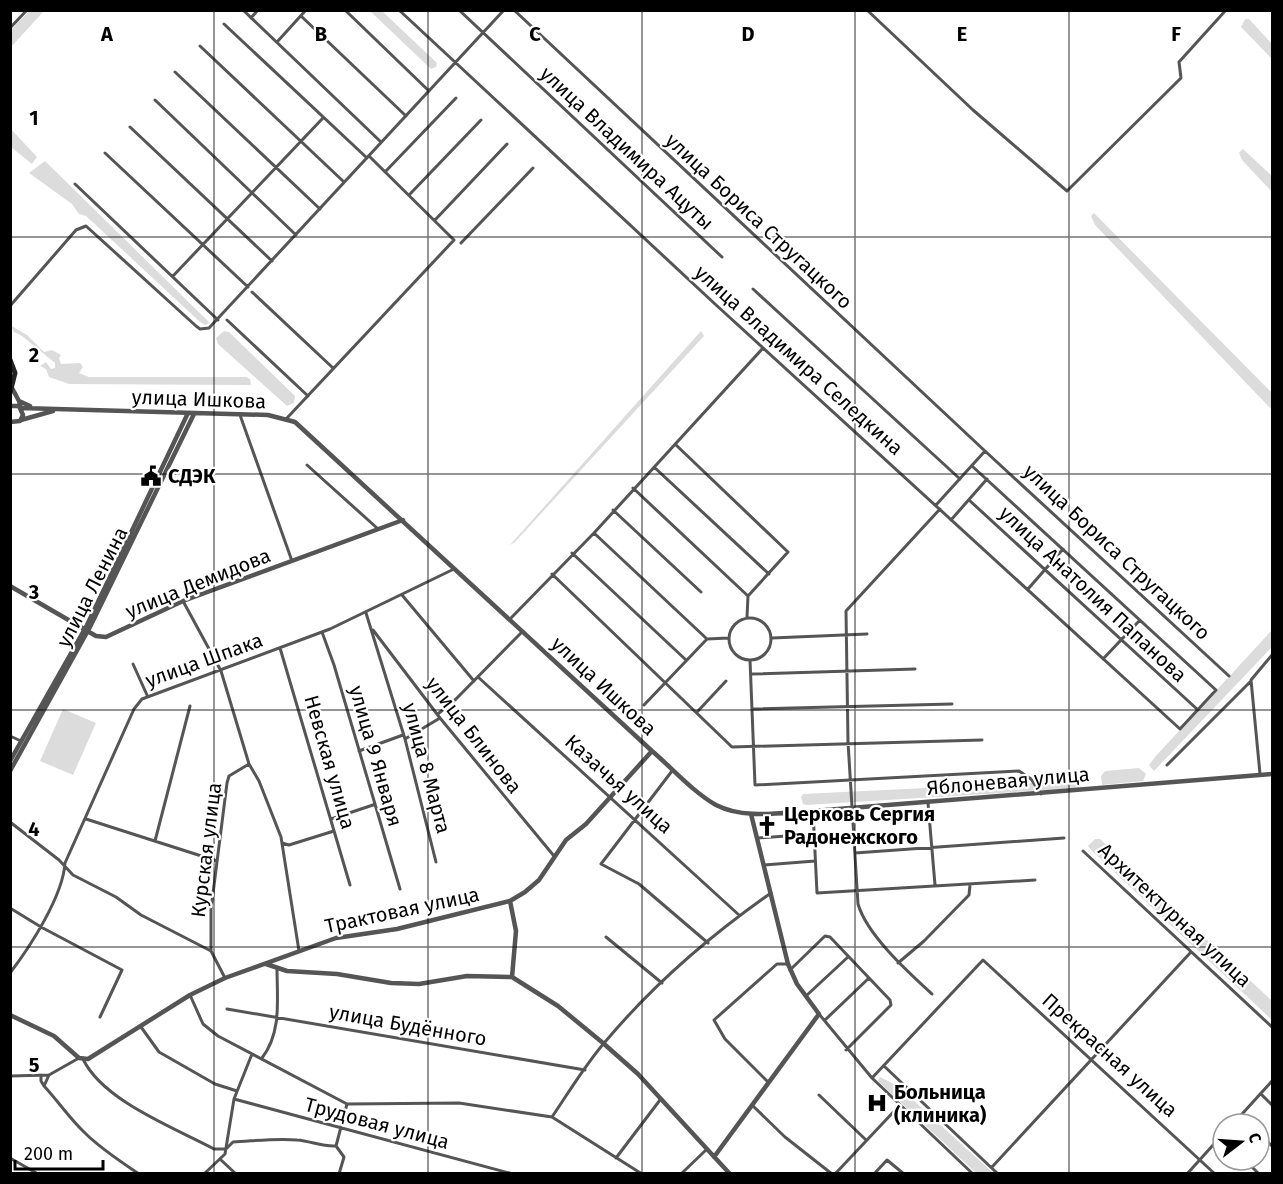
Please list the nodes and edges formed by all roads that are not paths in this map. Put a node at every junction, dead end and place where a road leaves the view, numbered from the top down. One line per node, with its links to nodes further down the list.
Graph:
1 (17, 10): 14 (street)
2 (27, 10): 14 (street)
3 (243, 10): 15 (street)
4 (258, 10): 15 (street)
5 (306, 10): 13 (street)
6 (345, 10): 23 (street)
7 (399, 10): 21 (street, улица Владимира Селедкина)
8 (459, 10): 18 (street, улица Владимира Ацуты)
9 (504, 10): 18 (street)
10 (514, 10): 74 (street, улица Бориса Стругацкого)
11 (867, 10): 12 (street)
12 (1226, 10)
13 (301, 16): 19 (street); 26 (street)
14 (21, 18): 17 (street)
15 (251, 18): 19 (street)
16 (224, 24): 27 (street)
17 (10, 28)
18 (483, 33): 21 (street); 48 (street, улица Владимира Ацуты)
19 (276, 42): 31 (street)
20 (200, 46): 30 (street)
21 (456, 62): 23 (street); 57 (street, улица Владимира Селедкина)
22 (176, 72): 35 (street)
23 (429, 91): 26 (street)
24 (456, 98): 37 (street)
25 (155, 100): 40 (street)
26 (406, 116): 31 (street)
27 (323, 118): 30 (street); 34 (street)
28 (481, 120): 41 (street)
29 (130, 127): 43 (street)
30 (300, 141): 35 (street); 38 (street)
31 (381, 142): 34 (street)
32 (507, 144): 44 (street)
33 (105, 153): 47 (street)
34 (368, 157): 37 (street); 38 (street)
35 (276, 167): 40 (street); 42 (street)
36 (533, 168): 46 (street)
37 (385, 172): 41 (street)
38 (344, 182): 42 (street)
39 (75, 184): 50 (street)
40 (252, 193): 43 (street); 45 (street)
41 (410, 194): 44 (street)
42 (320, 209): 45 (street)
43 (228, 219): 47 (street); 49 (street)
44 (435, 220): 46 (street)
45 (296, 235): 49 (street)
46 (454, 237): 59 (street)
47 (202, 245): 50 (street); 51 (street)
48 (722, 257)
49 (272, 261): 51 (street)
50 (173, 276): 55 (street)
51 (248, 287): 55 (street)
52 (753, 288): 78 (street)
53 (252, 292): 59 (street)
54 (10, 306): 55 (street)
55 (218, 320)
56 (227, 320): 61 (street)
57 (763, 348): 73 (street); 82 (street, улица Владимира Селедкина)
58 (10, 360): 60 (main road)
59 (333, 369): 61 (street)
60 (11, 391): 62 (street)
61 (308, 396): 70 (street)
62 (19, 401): 64 (street); 65 (street)
63 (10, 405): 65 (street)
64 (33, 407): 65 (street, улица Ишкова); 66 (street, улица Ишкова)
65 (21, 408): 71 (street)
66 (67, 410): 67 (street, улица Ишкова); 71 (street, улица Ишкова)
67 (188, 413): 68 (street, улица Ишкова); 108 (street, улица Ленина)
68 (194, 414): 69 (street, улица Ишкова); 108 (street, улица Ленина)
69 (240, 415): 70 (street, улица Ишкова); 91 (street)
70 (287, 418): 85 (street, улица Ишкова)
71 (21, 420): 72 (street, улица Ишкова)
72 (12, 424)
73 (676, 445): 77 (street); 95 (street)
74 (985, 451): 76 (street); 126 (street, улица Бориса Стругацкого)
75 (307, 465): 87 (street)
76 (972, 466): 78 (street); 79 (street)
77 (654, 467): 80 (street); 95 (street)
78 (960, 479): 82 (street)
79 (987, 480): 81 (street); 89 (street)
80 (633, 488): 84 (street); 100 (street)
81 (969, 500): 86 (street); 93 (street, улица Анатолия Папанова)
82 (936, 506): 83 (street, улица Владимира Селедкина)
83 (940, 509): 86 (street, улица Владимира Селедкина); 111 (street)
84 (613, 510): 88 (street); 98 (street)
85 (403, 520): 87 (street, улица Демидова); 92 (street, улица Ишкова)
86 (951, 520): 97 (street, улица Владимира Селедкина)
87 (379, 529): 91 (street, улица Демидова)
88 (594, 533): 90 (street); 114 (street)
89 (1063, 549): 93 (street); 105 (street)
90 (572, 554): 94 (street); 119 (street)
91 (292, 561): 101 (street, улица Демидова)
92 (456, 568): 99 (street, улица Шпака); 104 (street, улица Ишкова)
93 (1044, 570): 97 (street); 115 (street, улица Анатолия Папанова)
94 (552, 574): 104 (street); 131 (street)
95 (769, 574): 100 (street)
96 (10, 586): 108 (street, улица Демидова)
97 (1028, 589): 118 (street, улица Владимира Селедкина)
98 (701, 592)
99 (402, 595): 102 (street, улица Шпака); 129 (street)
100 (748, 596): 103 (street)
101 (183, 601): 108 (street, улица Демидова); 123 (street)
102 (366, 613): 106 (street, улица 8 Марта); 109 (street, улица Шпака)
103 (747, 617): 112 (street); 113 (street)
104 (511, 618): 107 (street, улица Ишкова)
105 (1140, 620): 115 (street); 138 (street)
106 (373, 630): 140 (street, улица Блинова); 143 (street, улица 8 Марта)
107 (523, 630): 127 (street); 149 (street, улица Ишкова)
108 (86, 631): 145 (street, улица Ленина); 154 (street, улица Ленина)
109 (322, 632): 116 (street, улица Шпака); 148 (street, улица 9 Января)
110 (867, 634): 111 (street)
111 (844, 636): 113 (street); 124 (street)
112 (728, 638): 114 (street); 120 (street)
113 (772, 638): 120 (street)
114 (707, 639): 119 (street)
115 (1121, 640): 118 (street); 138 (street, улица Анатолия Папанова)
116 (280, 648): 123 (street, улица Шпака); 166 (street, Невская улица)
117 (1272, 656): 128 (street)
118 (1103, 659): 138 (street, улица Владимира Селедкина)
119 (686, 660): 131 (street)
120 (750, 660): 125 (street)
121 (133, 664): 132 (street)
122 (915, 669): 124 (street)
123 (221, 671): 132 (street, улица Шпака); 151 (street)
124 (845, 672): 125 (street); 136 (street)
125 (752, 674): 137 (street)
126 (1229, 676)
127 (478, 677): 129 (street); 159 (street, Казачья улица)
128 (1251, 680): 152 (street); 156 (street)
129 (474, 681): 140 (street)
130 (726, 681): 139 (street)
131 (665, 682): 134 (street); 139 (street)
132 (148, 696): 165 (street, улица Шпака)
133 (951, 704): 136 (street)
134 (644, 705)
135 (190, 706): 173 (street)
136 (847, 707): 137 (street); 146 (street)
137 (753, 709): 147 (street)
138 (1198, 710)
139 (698, 711): 147 (street)
140 (438, 713): 141 (street, улица Блинова)
141 (440, 718): 143 (street); 178 (street, улица Блинова)
142 (10, 735): 145 (street)
143 (404, 737): 148 (street); 181 (street, улица 8 Марта)
144 (982, 740): 146 (street)
145 (21, 741): 150 (street, улица Ленина)
146 (848, 742): 147 (street); 157 (street)
147 (753, 746): 157 (street)
148 (359, 751): 161 (street, улица 9 Января)
149 (652, 751): 153 (street, улица Ишкова); 159 (street, Трактовая улица)
150 (10, 761)
151 (249, 764): 174 (street); 179 (street, Курская улица)
152 (1167, 765)
153 (673, 769): 164 (street, улица Ишкова); 167 (street)
154 (10, 771)
155 (1272, 774): 156 (street, Яблоневая улица)
156 (1260, 775): 158 (street, Яблоневая улица)
157 (850, 781): 158 (street); 162 (street)
158 (1041, 794): 160 (street, Яблоневая улица)
159 (610, 797): 167 (street, Казачья улица); 178 (street, Трактовая улица)
160 (928, 803): 162 (street, Яблоневая улица); 175 (street)
161 (373, 805): 166 (street); 188 (street, улица 9 Января)
162 (852, 808): 163 (street, Яблоневая улица); 177 (street)
163 (813, 811): 164 (street, Яблоневая улица); 170 (street)
164 (751, 814): 171 (street)
165 (86, 819): 173 (street); 183 (street, улица Шпака)
166 (331, 819): 169 (street, Невская улица)
167 (635, 819): 193 (street, Казачья улица); 196 (street)
168 (10, 822): 183 (street)
169 (334, 831): 174 (street); 185 (street, Невская улица)
170 (814, 834): 171 (street); 180 (street)
171 (758, 838): 182 (street)
172 (1064, 838): 175 (street)
173 (155, 841): 179 (street)
174 (282, 843): 198 (street)
175 (931, 848): 177 (street); 187 (street)
176 (1083, 850): 199 (street, Архитектурная улица)
177 (855, 853): 189 (street)
178 (554, 856): 191 (street, Трактовая улица)
179 (217, 861): 197 (street, Курская улица)
180 (815, 861): 182 (street); 189 (street)
181 (436, 862)
182 (764, 865): 190 (street)
183 (65, 867): 194 (street, улица Шпака); 197 (street)
184 (1035, 880): 186 (street)
185 (350, 885)
186 (970, 885): 187 (street); 201 (street)
187 (935, 886): 189 (street)
188 (400, 889)
189 (856, 891): 201 (street)
190 (771, 893): 193 (street); 203 (street)
191 (510, 901): 198 (street, Трактовая улица); 206 (street)
192 (10, 908): 194 (street)
193 (739, 915): 196 (street)
194 (41, 927): 205 (street, улица Шпака); 216 (street)
195 (606, 937): 209 (street)
196 (708, 943): 209 (street)
197 (211, 951): 207 (street)
198 (299, 951): 202 (street, Трактовая улица)
199 (1191, 951): 220 (street, Архитектурная улица); 226 (street)
200 (848, 957): 203 (street); 208 (street); 212 (street)
201 (898, 963): 210 (street)
202 (266, 964): 204 (street); 207 (street, Трактовая улица)
203 (789, 967): 212 (street); 234 (street)
204 (277, 968): 206 (street); 217 (street)
205 (10, 973)
206 (512, 977): 221 (street)
207 (225, 978): 211 (street, Трактовая улица)
208 (869, 978): 218 (street); 222 (street)
209 (662, 983): 221 (street)
210 (932, 994)
211 (190, 995): 219 (street, Трактовая улица); 223 (street)
212 (806, 996): 214 (street)
213 (227, 1009): 217 (street, улица Будённого)
214 (819, 1014): 218 (street); 234 (street)
215 (10, 1015): 224 (street)
216 (100, 1017)
217 (278, 1017): 225 (street); 228 (street, улица Будённого)
218 (824, 1021): 222 (street)
219 (141, 1027): 224 (street, Трактовая улица); 236 (street)
220 (1272, 1027)
221 (603, 1043): 228 (street); 240 (street)
222 (846, 1050): 232 (street)
223 (252, 1054): 225 (street); 236 (street)
224 (81, 1058): 230 (street); 251 (street)
225 (261, 1059): 241 (street)
226 (1091, 1060): 227 (street, Прекрасная улица); 256 (street, Прекрасная улица); 258 (street)
227 (884, 1066): 232 (street); 258 (street)
228 (585, 1070): 246 (street)
229 (41, 1075): 230 (street); 231 (street); 235 (street)
230 (49, 1075): 235 (street)
231 (10, 1076)
232 (872, 1078): 244 (street)
233 (1272, 1081): 237 (street)
234 (768, 1082): 243 (street)
235 (44, 1086): 260 (street)
236 (237, 1091): 239 (street)
237 (1261, 1094): 242 (street); 245 (street)
238 (819, 1095): 248 (street)
239 (234, 1100): 247 (street, Трудовая улица); 251 (street)
240 (660, 1100): 252 (street); 255 (street)
241 (347, 1104): 246 (street); 247 (street)
242 (1272, 1105)
243 (753, 1106): 253 (street); 268 (street)
244 (899, 1106): 248 (street); 271 (street)
245 (1244, 1112)
246 (552, 1117): 255 (street)
247 (341, 1130): 249 (street); 264 (street, Трудовая улица)
248 (866, 1139): 268 (street)
249 (336, 1146): 251 (street); 263 (street)
250 (1211, 1148): 256 (street)
251 (226, 1149): 257 (street)
252 (707, 1149): 253 (street); 266 (street)
253 (714, 1157): 267 (street)
254 (11, 1158): 259 (street)
255 (616, 1158): 265 (street)
256 (1200, 1159): 273 (street); 274 (street, Прекрасная улица)
257 (221, 1160): 261 (street); 262 (street)
258 (992, 1167): 272 (street)
259 (38, 1173)
260 (139, 1173)
261 (204, 1173)
262 (236, 1173)
263 (339, 1173)
264 (513, 1173)
265 (642, 1173)
266 (681, 1173)
267 (730, 1173)
268 (834, 1173)
269 (874, 1173): 270 (street)
270 (904, 1173)
271 (973, 1173)
272 (998, 1173)
273 (1187, 1173)
274 (1215, 1173)

